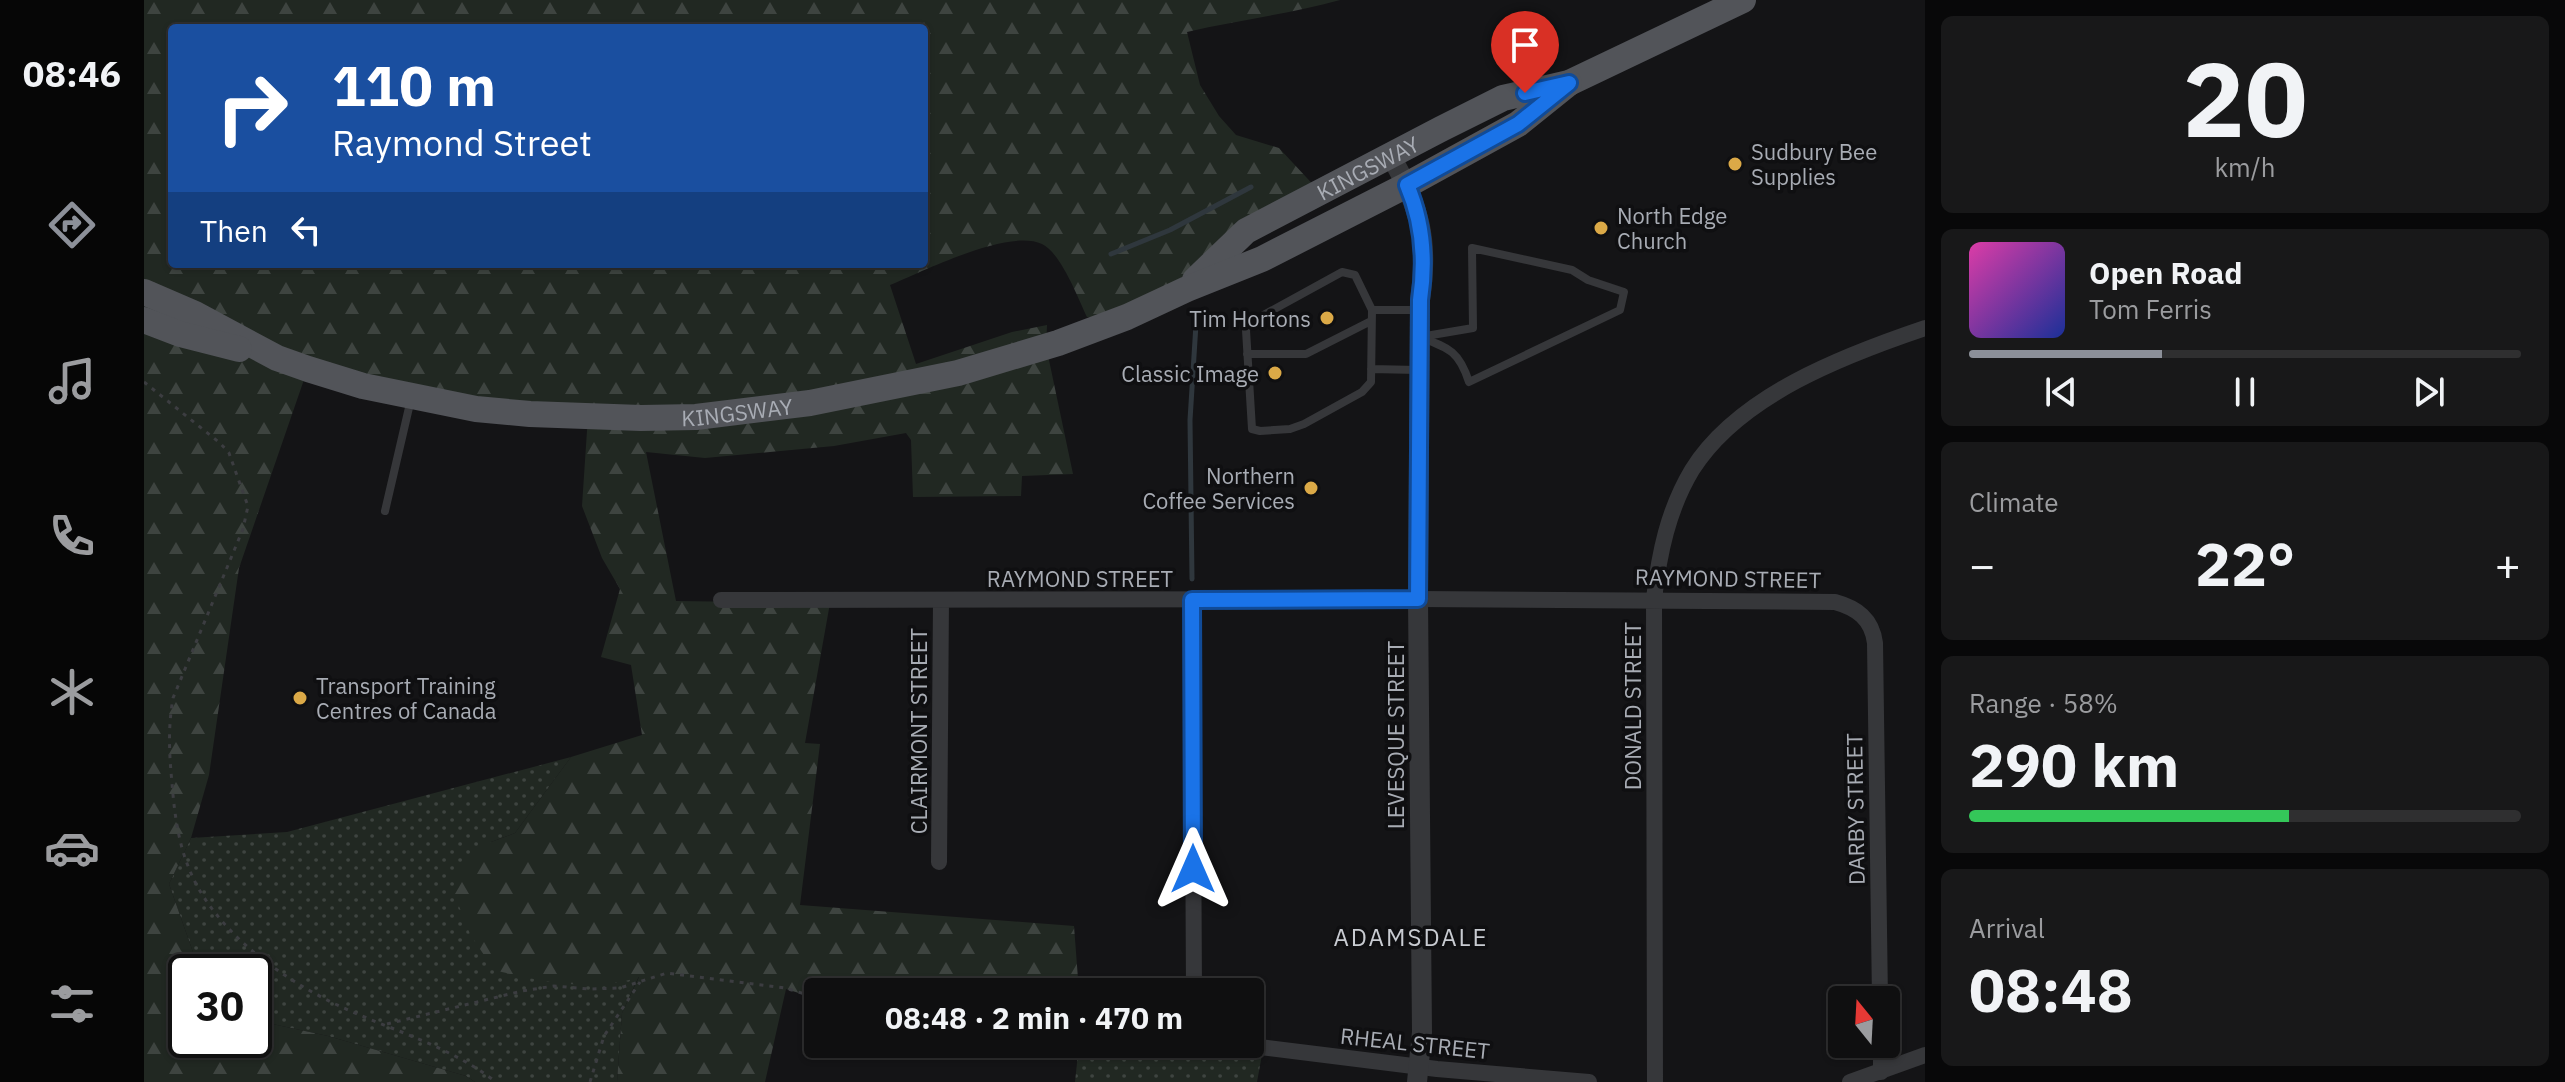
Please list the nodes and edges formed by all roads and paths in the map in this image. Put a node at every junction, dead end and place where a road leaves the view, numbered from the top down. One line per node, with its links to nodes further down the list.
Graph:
1 (1743, 0): 2 (main road, KINGSWAY)
2 (1569, 83): 3 (main road, KINGSWAY); 4 (main road, KINGSWAY)
3 (1390, 155): 4 (street, LEVESQUE STREET); 5 (main road, KINGSWAY)
4 (1407, 185): 5 (main road, KINGSWAY); 8 (street, LEVESQUE STREET)
5 (1187, 289): 18 (main road, KINGSWAY)
6 (144, 292): 14 (main road, KINGSWAY)
7 (1372, 310): 8 (lane); 10 (lane); 13 (lane)
8 (1420, 310): 12 (street, LEVESQUE STREET)
9 (144, 320): 14 (main road, KINGSWAY)
10 (1371, 321): 13 (lane); 15 (lane)
11 (1925, 328): 21 (street, DONALD STREET)
12 (1420, 337): 12 (lane); 16 (street, LEVESQUE STREET)
13 (1247, 354): 15 (lane)
14 (277, 358): 18 (main road, KINGSWAY)
15 (1371, 369): 16 (lane)
16 (1420, 370): 20 (street, LEVESQUE STREET)
17 (144, 382): 31 (path)
18 (412, 396): 19 (lane)
19 (385, 511)
20 (1418, 599): 21 (street, RAYMOND STREET); 24 (street, RAYMOND STREET); 36 (street, LEVESQUE STREET)
21 (1654, 599): 25 (street, RAYMOND STREET); 40 (street, DONALD STREET)
22 (721, 600): 23 (street, RAYMOND STREET)
23 (941, 600): 24 (street, RAYMOND STREET); 26 (street, CLAIRMONT STREET)
24 (1192, 600): 27 (street)
25 (1866, 619): 29 (street, DARBY STREET)
26 (939, 862)
27 (1194, 978)
28 (640, 982): 30 (path); 31 (path); 38 (path)
29 (1880, 986)
30 (804, 994)
31 (385, 1025): 37 (path)
32 (1264, 1049): 36 (street, RHEAL STREET)
33 (1925, 1055): 35 (street)
34 (1881, 1058): 35 (street)
35 (1881, 1072): 41 (street)
36 (1418, 1074): 39 (street, RHEAL STREET)
37 (496, 1082)
38 (590, 1082)
39 (1589, 1082)
40 (1655, 1082)
41 (1850, 1082)

